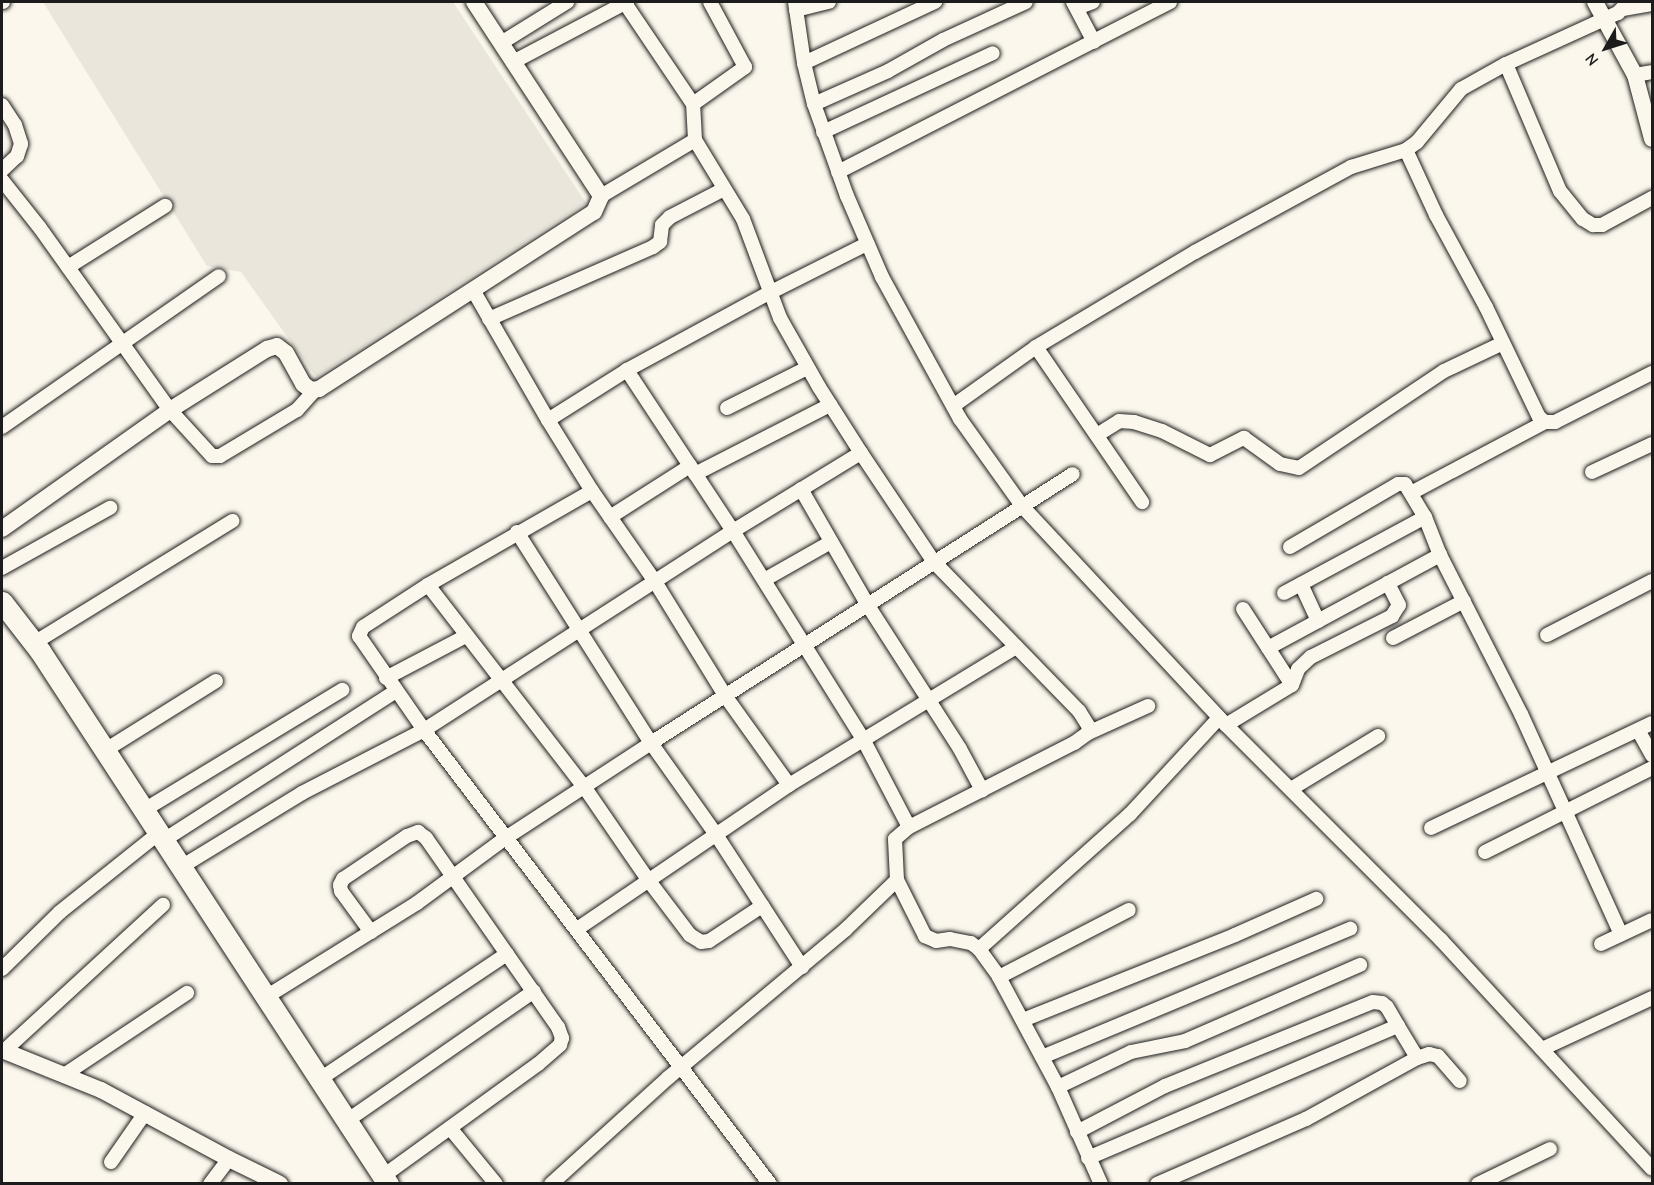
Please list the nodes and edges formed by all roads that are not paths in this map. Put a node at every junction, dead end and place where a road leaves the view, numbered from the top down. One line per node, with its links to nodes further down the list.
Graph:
1 (474, 2): 15 (street)
2 (567, 2): 15 (street)
3 (626, 2): 18 (street); 23 (street)
4 (710, 2): 23 (street)
5 (829, 2): 13 (street)
6 (935, 2): 19 (street)
7 (1026, 2): 24 (street)
8 (1093, 2): 12 (street)
9 (1170, 2): 16 (street)
10 (1594, 2): 14 (street)
11 (1653, 4): 14 (street)
12 (1075, 5): 16 (street)
13 (795, 6): 19 (street)
14 (1617, 12): 20 (street); 22 (street)
15 (501, 42): 18 (street)
16 (1094, 42): 31 (street)
17 (993, 53): 26 (street)
18 (513, 62): 34 (street)
19 (804, 63): 24 (street)
20 (1506, 64): 29 (street); 35 (street)
21 (1653, 72): 22 (street)
22 (1635, 75): 27 (street)
23 (693, 104): 28 (street)
24 (813, 104): 26 (street)
25 (2, 105): 30 (street)
26 (824, 132): 31 (street)
27 (1653, 139)
28 (695, 140): 33 (street); 34 (street)
29 (1406, 150): 43 (street); 45 (street)
30 (2, 170)
31 (838, 172): 37 (street)
32 (2, 180): 38 (street)
33 (724, 189): 41 (street); 42 (street)
34 (601, 196): 40 (street)
35 (1653, 198)
36 (165, 206): 38 (street)
37 (867, 244): 41 (street); 51 (street)
38 (68, 267): 44 (street)
39 (219, 276): 44 (street)
40 (473, 290): 42 (street); 49 (street)
41 (769, 293): 46 (street); 47 (street)
42 (489, 319): 54 (street)
43 (1503, 343): 55 (street); 57 (street)
44 (121, 344): 53 (street); 56 (street)
45 (1036, 347): 51 (street); 57 (street)
46 (807, 368): 50 (street); 52 (street)
47 (627, 370): 54 (street); 60 (street)
48 (1653, 373): 55 (street)
49 (315, 390): 53 (street); 53 (street)
50 (830, 405): 59 (street); 60 (street)
51 (953, 406): 67 (street)
52 (728, 408)
53 (170, 410): 72 (street)
54 (548, 420): 64 (street)
55 (1545, 422): 65 (street)
56 (2, 427)
57 (1097, 435): 66 (street)
58 (1653, 444): 61 (street)
59 (861, 453): 63 (street); 78 (street)
60 (693, 470): 69 (street); 73 (street)
61 (1592, 472)
62 (1072, 474): 67 (street)
63 (801, 489): 73 (street); 75 (street)
64 (592, 490): 69 (street); 74 (street)
65 (1411, 493): 70 (street); 76 (street)
66 (1142, 502)
67 (1022, 506): 78 (street); 109 (street)
68 (110, 508): 79 (street)
69 (610, 517): 82 (street)
70 (1425, 517): 77 (street); 84 (street)
71 (232, 521): 96 (street)
72 (2, 529)
73 (733, 531): 80 (street); 82 (street)
74 (517, 532): 85 (street); 92 (street)
75 (831, 542): 80 (street); 89 (street)
76 (1290, 547)
77 (1440, 555): 83 (street); 87 (street)
78 (934, 562): 89 (street); 98 (street)
79 (2, 568)
80 (764, 580): 97 (street)
81 (1653, 581): 93 (street)
82 (656, 583): 92 (street); 106 (street)
83 (1388, 583): 91 (street); 103 (street)
84 (1301, 584): 86 (street); 91 (street)
85 (428, 585): 94 (street); 100 (street)
86 (1284, 593)
87 (1464, 601): 95 (street); 120 (street)
88 (2, 602): 96 (main road)
89 (867, 604): 97 (street); 107 (street)
90 (1243, 609): 99 (street)
91 (1318, 621): 99 (street)
92 (581, 631): 102 (street); 116 (street)
93 (1547, 635)
94 (466, 636): 100 (street); 102 (street)
95 (1393, 638)
96 (34, 643): 117 (main road)
97 (804, 645): 106 (street); 115 (street)
98 (1016, 647): 107 (street); 113 (street)
99 (1268, 648): 103 (street)
100 (386, 678): 105 (street)
101 (216, 681): 117 (street)
102 (501, 682): 111 (street); 122 (street)
103 (1292, 686): 109 (street)
104 (342, 690): 125 (street)
105 (396, 692): 111 (street); 130 (street)
106 (726, 697): 116 (street); 121 (street)
107 (928, 700): 115 (street); 124 (street)
108 (1148, 706): 113 (street)
109 (1223, 722): 123 (street); 147 (street)
110 (1653, 723): 112 (street)
111 (424, 730): 131 (street); 133 (street)
112 (1638, 730): 118 (street); 120 (street)
113 (1088, 733): 124 (street)
114 (1378, 736): 123 (street)
115 (863, 739): 121 (street); 127 (street)
116 (651, 743): 122 (street); 129 (street)
117 (104, 751): 125 (main road)
118 (1653, 755)
119 (1653, 768): 126 (street)
120 (1547, 774): 126 (street); 128 (street)
121 (789, 785): 129 (street)
122 (585, 788): 131 (street); 136 (street)
123 (1291, 789): 159 (street)
124 (982, 790): 127 (street)
125 (144, 810): 130 (main road)
126 (1563, 812): 132 (street); 145 (street)
127 (909, 827): 135 (street)
128 (1431, 828)
129 (715, 833): 136 (street); 139 (street)
130 (161, 836): 133 (main road); 151 (street)
131 (507, 837): 134 (street); 142 (street)
132 (1485, 852)
133 (181, 867): 155 (main road)
134 (454, 878): 144 (street); 144 (street); 148 (street)
135 (897, 880): 147 (street); 150 (street)
136 (649, 881): 139 (street); 142 (street)
137 (1316, 899): 157 (street)
138 (163, 905): 160 (street)
139 (762, 906): 150 (street)
140 (1129, 910): 152 (street)
141 (1653, 920): 145 (street)
142 (577, 929): 163 (street)
143 (1350, 929): 161 (street)
144 (371, 932): 155 (street)
145 (1621, 934): 146 (street)
146 (1601, 944)
147 (979, 948): 152 (street)
148 (507, 954): 153 (street); 165 (street)
149 (1360, 965): 167 (street)
150 (802, 967): 163 (street)
151 (2, 969)
152 (999, 977): 157 (street)
153 (534, 991): 169 (street); 170 (street)
154 (187, 993): 164 (street)
155 (266, 997): 165 (main road)
156 (1653, 998): 159 (street)
157 (1023, 1020): 161 (street)
158 (1398, 1026): 162 (street); 171 (street); 173 (street)
159 (1542, 1049): 176 (street)
160 (3, 1051): 164 (street)
161 (1042, 1057): 167 (street)
162 (1417, 1058): 166 (street); 184 (street)
163 (681, 1067): 181 (street); 182 (street)
164 (64, 1075): 168 (street)
165 (320, 1078): 169 (main road)
166 (1460, 1081)
167 (1058, 1087): 171 (street)
168 (145, 1113): 174 (street); 175 (street)
169 (348, 1120): 177 (main road)
170 (450, 1128): 177 (street); 180 (street)
171 (1077, 1132): 173 (street)
172 (1550, 1149): 185 (street)
173 (1088, 1158): 183 (street)
174 (229, 1159): 178 (street); 179 (street)
175 (111, 1162)
176 (1652, 1167)
177 (386, 1180)
178 (210, 1184)
179 (280, 1184)
180 (496, 1184)
181 (551, 1184)
182 (770, 1184)
183 (1101, 1184)
184 (1157, 1184)
185 (1478, 1184)

